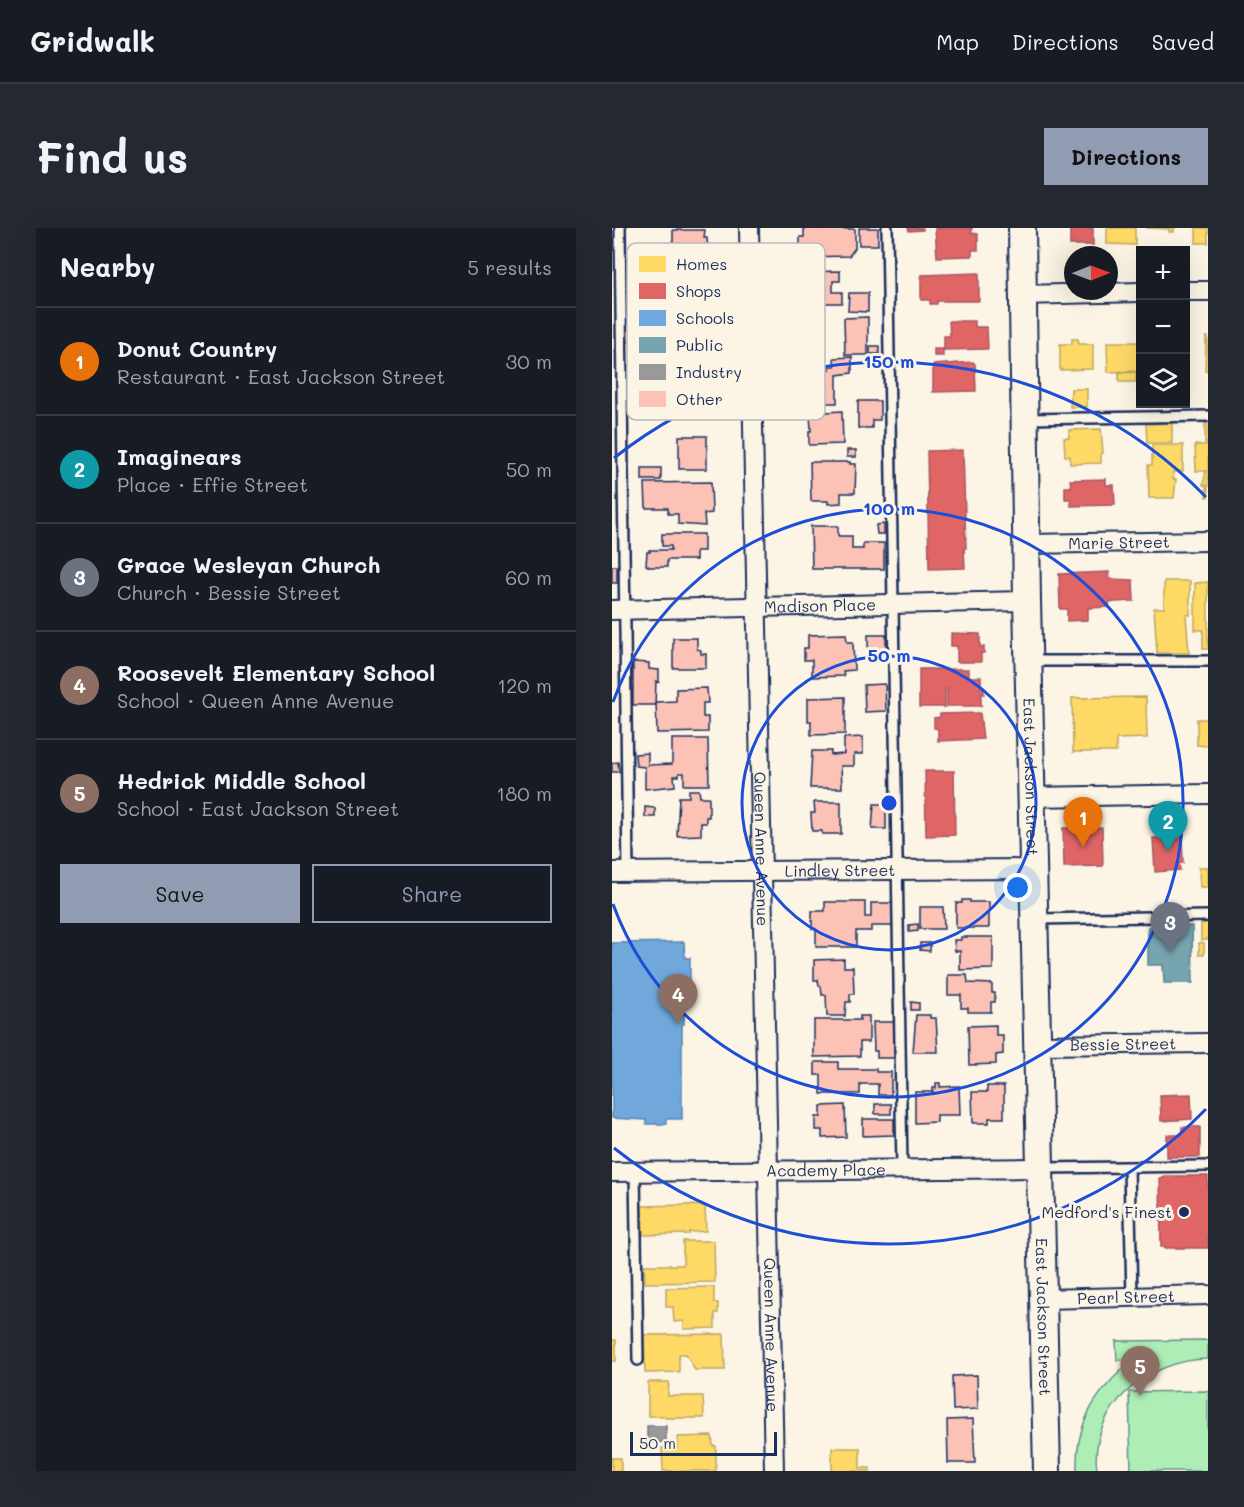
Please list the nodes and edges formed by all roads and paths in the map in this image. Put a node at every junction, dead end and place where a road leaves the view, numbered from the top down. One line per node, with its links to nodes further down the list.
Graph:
1 (620, 228): 18 (lane)
2 (749, 228): 5 (street, Queen Anne Avenue)
3 (887, 228): 16 (lane)
4 (1022, 228): 9 (street, East Jackson Street)
5 (749, 243)
6 (1190, 291): 7 (street)
7 (1208, 291)
8 (1136, 292): 9 (street)
9 (1023, 295): 11 (street, East Jackson Street)
10 (1208, 416): 11 (lane)
11 (1025, 419): 14 (street, East Jackson Street)
12 (753, 420): 17 (street, Queen Anne Avenue)
13 (1208, 541): 14 (street, Marie Street)
14 (1028, 544): 15 (street, East Jackson Street)
15 (1028, 601): 16 (street, Madison Place); 19 (street, East Jackson Street)
16 (892, 603): 17 (street, Madison Place); 24 (lane)
17 (757, 606): 18 (street, Madison Place); 25 (street, Queen Anne Avenue)
18 (618, 610): 26 (lane)
19 (1030, 661): 20 (lane); 22 (street, East Jackson Street)
20 (1208, 661)
21 (1208, 794): 22 (street)
22 (1032, 797): 23 (street, East Jackson Street)
23 (1034, 869): 24 (street, Lindley Street); 28 (street, East Jackson Street)
24 (897, 870): 25 (street, Lindley Street); 34 (lane)
25 (763, 871): 26 (street, Lindley Street); 35 (street, Queen Anne Avenue)
26 (620, 872)
27 (1208, 916): 28 (lane)
28 (1034, 919): 30 (street, East Jackson Street)
29 (1208, 1043): 30 (street, Bessie Street)
30 (1038, 1045): 33 (street, East Jackson Street)
31 (1208, 1166): 32 (lane)
32 (1129, 1167): 33 (lane); 39 (lane)
33 (1040, 1168): 34 (street, Academy Place); 40 (street, East Jackson Street)
34 (902, 1169): 35 (street, Academy Place)
35 (768, 1170): 37 (street, Academy Place); 42 (street, Queen Anne Avenue)
36 (612, 1172): 37 (street, Academy Place)
37 (636, 1172): 41 (lane)
38 (1208, 1295): 39 (street, Pearl Street)
39 (1132, 1297): 40 (street, Pearl Street)
40 (1044, 1299): 43 (street, East Jackson Street)
41 (638, 1359)
42 (774, 1471)
43 (1047, 1471)

